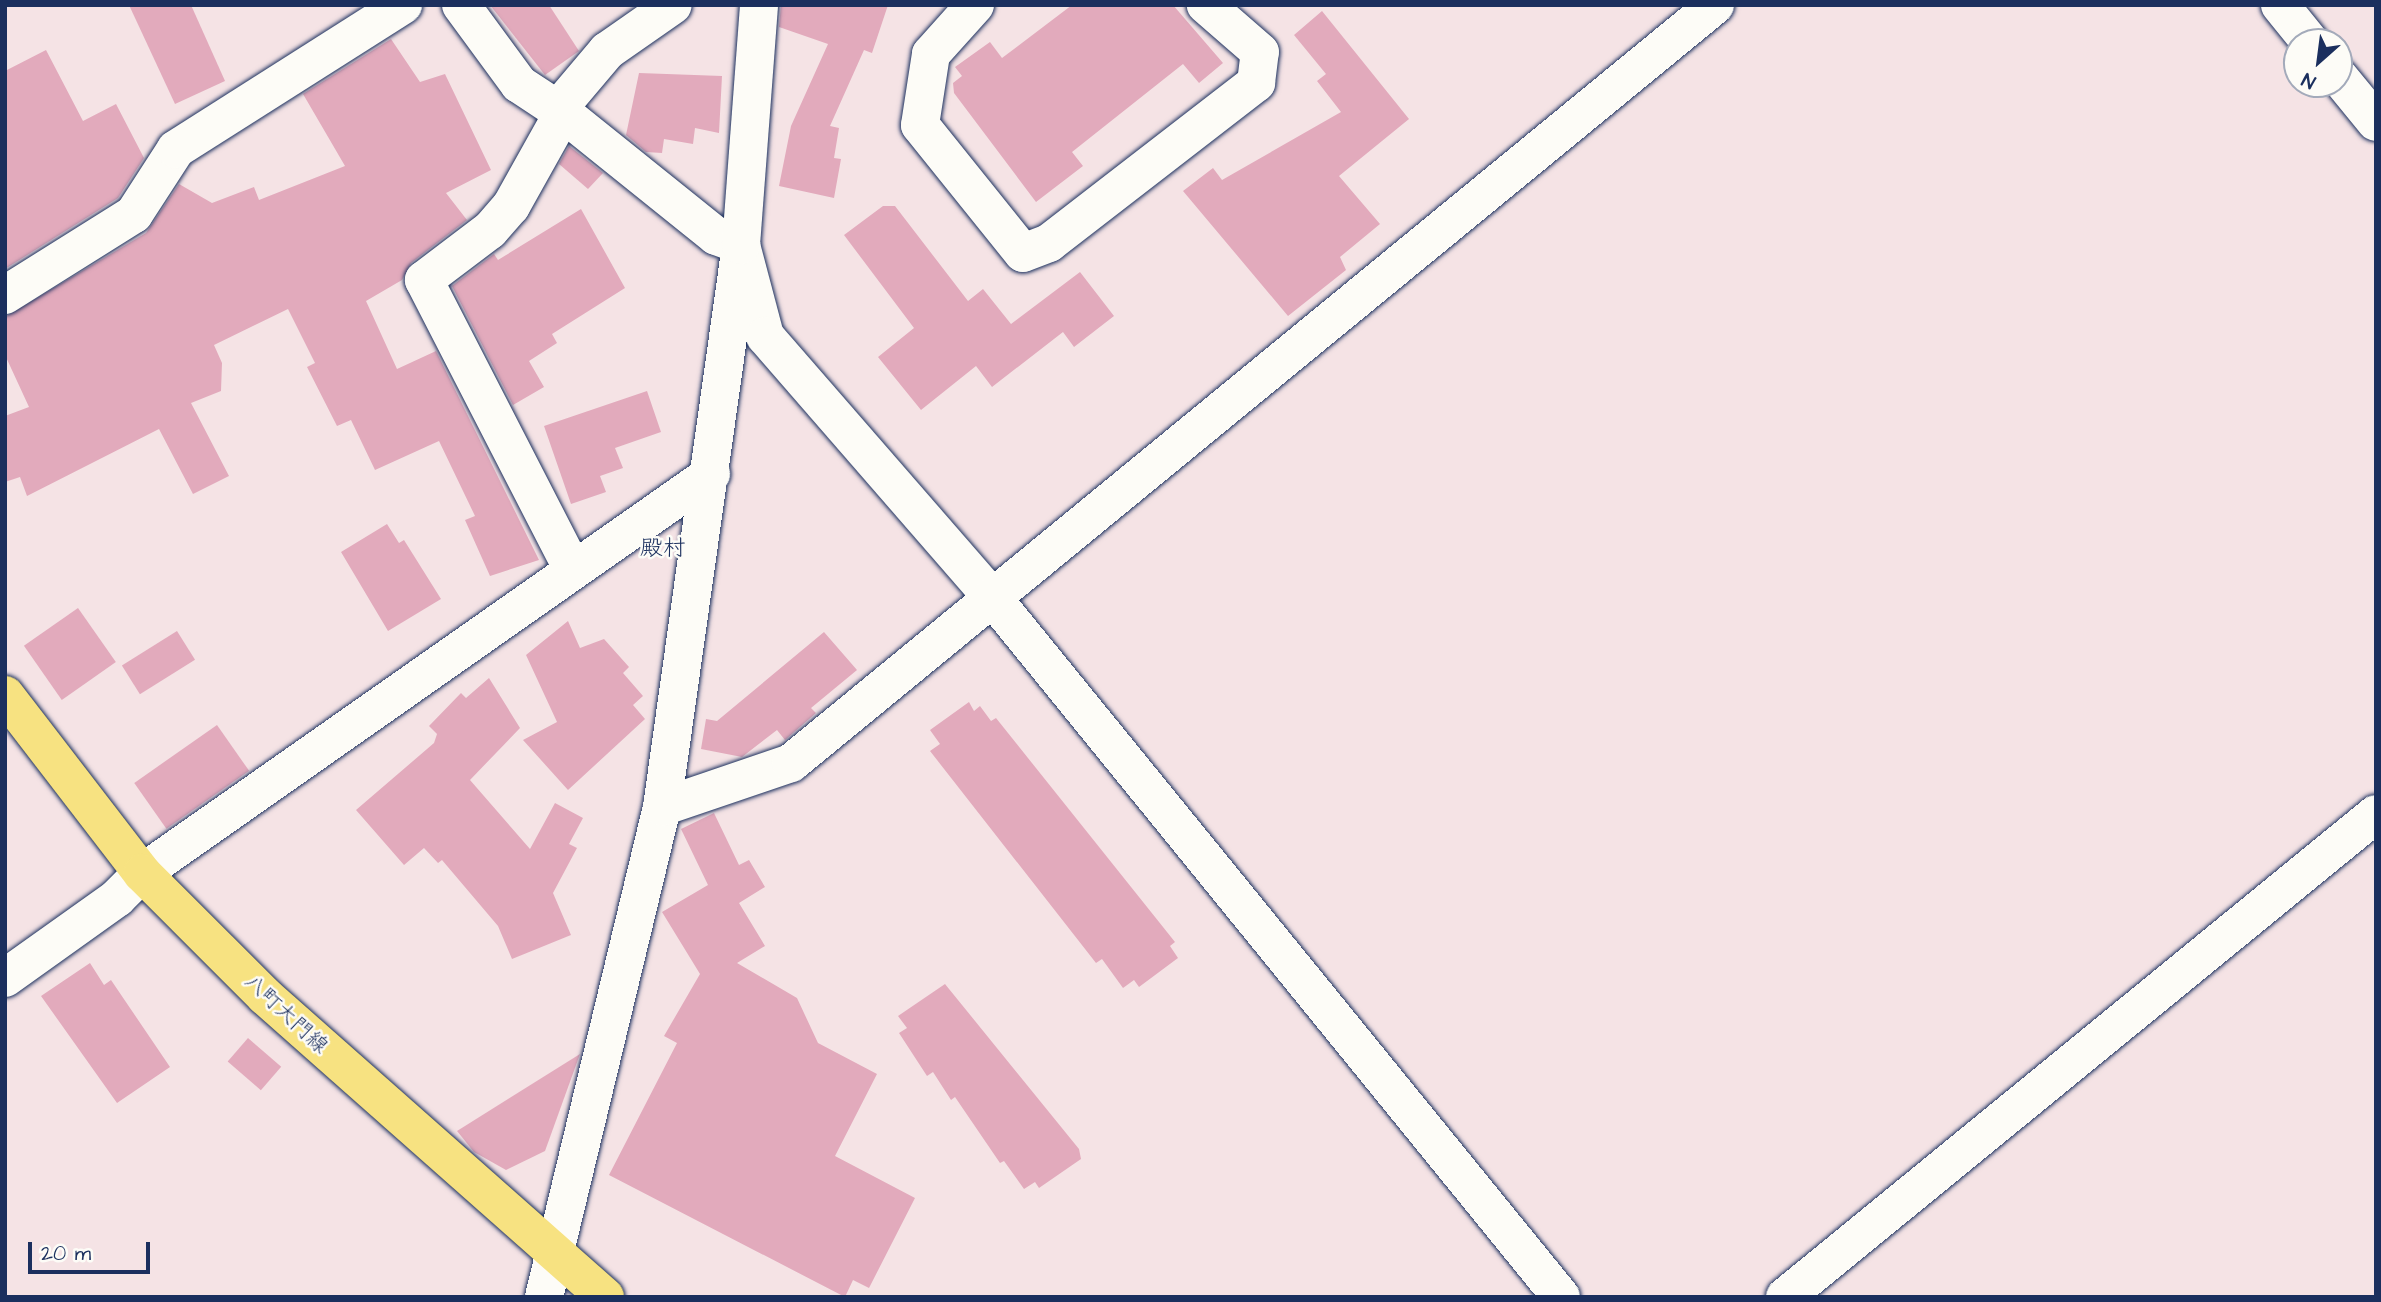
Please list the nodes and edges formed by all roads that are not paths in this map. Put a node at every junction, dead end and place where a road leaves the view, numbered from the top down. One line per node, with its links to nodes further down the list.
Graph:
1 (403, 5): 14 (street)
2 (461, 5): 11 (street)
3 (673, 5): 11 (street)
4 (759, 5): 13 (street)
5 (975, 5): 6 (street)
6 (1206, 5)
7 (1714, 5): 17 (street)
8 (2280, 5): 9 (street)
9 (2299, 28)
10 (2353, 94): 12 (street)
11 (561, 111): 13 (street); 16 (street)
12 (2376, 122)
13 (741, 245): 15 (street); 17 (street)
14 (5, 295)
15 (711, 474): 16 (street); 19 (street)
16 (573, 570): 21 (street)
17 (992, 597): 19 (street); 26 (street)
18 (5, 695): 21 (main road, 八町大門線)
19 (662, 807): 23 (street)
20 (2376, 814): 27 (street)
21 (142, 873): 22 (street); 23 (main road, 八町大門線)
22 (5, 978)
23 (554, 1252): 24 (street); 25 (main road, 八町大門線)
24 (544, 1297)
25 (605, 1297)
26 (1561, 1297)
27 (1785, 1297)

